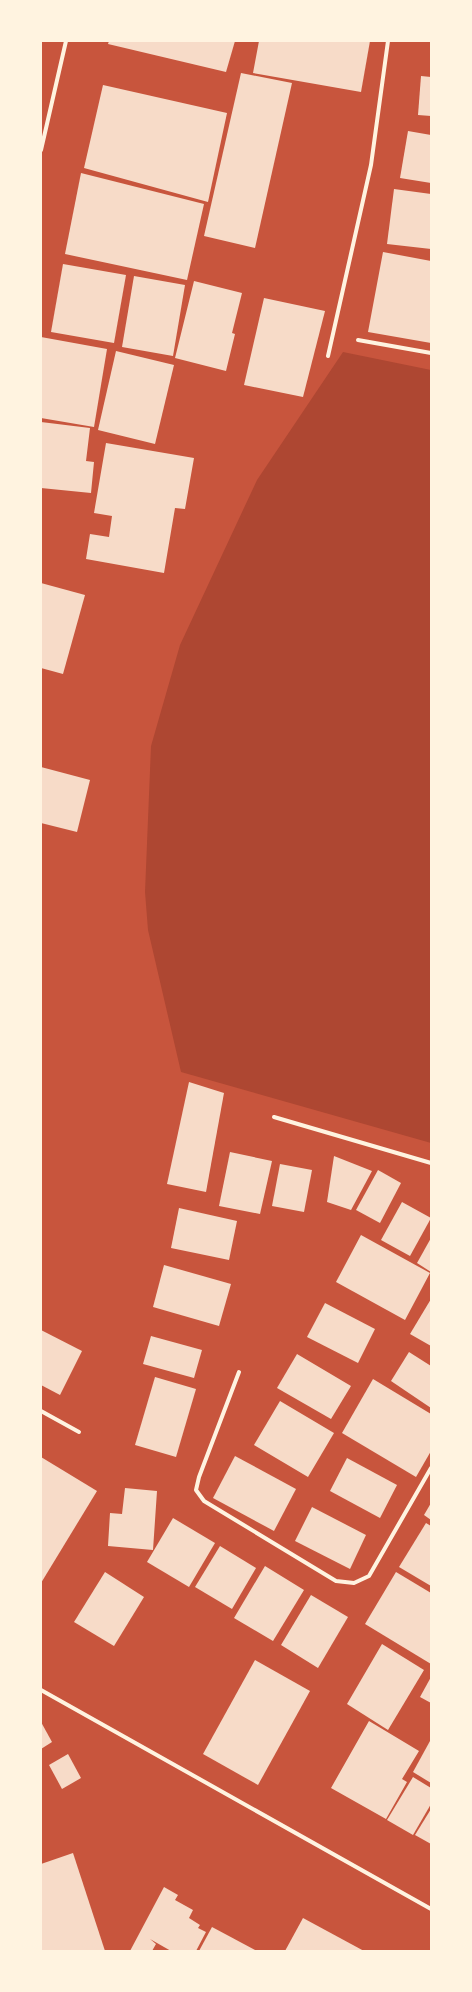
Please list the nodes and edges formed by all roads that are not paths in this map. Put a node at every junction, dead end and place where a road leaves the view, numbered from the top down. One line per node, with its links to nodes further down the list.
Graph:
1 (66, 41): 3 (street)
2 (388, 41): 6 (street)
3 (41, 150)
4 (358, 340): 5 (street)
5 (431, 353)
6 (328, 356)
7 (274, 1117): 8 (street)
8 (431, 1163)
9 (239, 1372): 12 (street)
10 (41, 1411): 11 (street)
11 (79, 1432)
12 (431, 1468)
13 (41, 1690): 14 (street)
14 (431, 1909)

